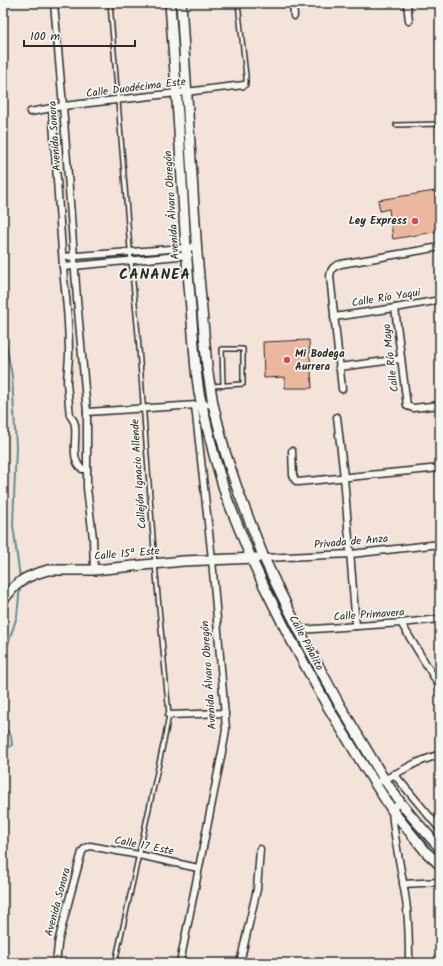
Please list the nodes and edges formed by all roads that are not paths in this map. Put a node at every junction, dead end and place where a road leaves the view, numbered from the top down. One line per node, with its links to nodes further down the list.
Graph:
1 (54, 3): 14 (street, Avenida Sonora)
2 (110, 3): 13 (lane, Callejón Ignacio Allende)
3 (170, 3): 12 (main road, Avenida Álvaro Obregón)
4 (181, 3): 11 (main road, Avenida Álvaro Obregón)
5 (238, 3): 10 (lane)
6 (293, 3): 8 (street)
7 (407, 3): 9 (street)
8 (294, 16)
9 (409, 21)
10 (244, 85): 11 (street, Calle Duodécima Este)
11 (187, 92): 12 (street, Calle Duodécima Este); 20 (main road, Avenida Álvaro Obregón)
12 (177, 93): 13 (street, Calle Duodécima Este); 22 (main road, Avenida Álvaro Obregón)
13 (117, 100): 14 (street, Calle Duodécima Este); 21 (lane, Callejón Ignacio Allende)
14 (63, 106): 15 (street, Calle Duodécima Este); 23 (street, Avenida Sonora)
15 (52, 108): 16 (street, Calle Duodécima Este); 24 (street, Avenida Sonora)
16 (30, 112)
17 (440, 124): 18 (lane)
18 (396, 125)
19 (440, 247): 30 (street)
20 (197, 251): 22 (street); 34 (main road, Avenida Álvaro Obregón)
21 (130, 252): 22 (street); 23 (street); 25 (lane, Callejón Ignacio Allende)
22 (187, 252): 25 (street); 38 (main road, Avenida Álvaro Obregón)
23 (74, 256): 24 (street); 26 (street, Avenida Sonora)
24 (63, 257): 27 (street, Avenida Sonora)
25 (131, 261): 26 (street); 39 (lane, Callejón Ignacio Allende)
26 (75, 266): 27 (street); 40 (street, Avenida Sonora)
27 (63, 267): 44 (street, Avenida Sonora)
28 (440, 300): 29 (street, Calle Río Yaqui)
29 (395, 308): 30 (street, Calle Río Yaqui); 31 (street, Calle Río Mayo)
30 (334, 317): 32 (street)
31 (401, 359): 32 (street); 37 (street, Calle Río Mayo)
32 (340, 367): 35 (street)
33 (223, 386): 33 (lane); 34 (lane)
34 (210, 387): 36 (main road, Avenida Álvaro Obregón)
35 (342, 389)
36 (214, 404): 38 (street); 49 (main road, Calle Piñalito)
37 (440, 405)
38 (199, 406): 39 (street); 48 (main road, Calle Piñalito); 50 (street, Avenida Álvaro Obregón)
39 (142, 409): 40 (street); 51 (lane, Callejón Ignacio Allende)
40 (87, 412): 44 (street)
41 (337, 417): 45 (street)
42 (292, 451): 45 (street)
43 (440, 468): 45 (street)
44 (87, 469): 52 (street)
45 (344, 477): 47 (street)
46 (440, 544): 47 (street, Privada de Anza)
47 (351, 554): 49 (street, Privada de Anza); 56 (street)
48 (252, 558): 49 (main road, Calle 15ª Este); 50 (main road, Calle 15ª Este); 64 (main road, Calle Piñalito)
49 (264, 558): 57 (main road, Calle Piñalito)
50 (212, 559): 51 (main road, Calle 15ª Este); 59 (street, Avenida Álvaro Obregón)
51 (155, 564): 52 (main road, Calle 15ª Este); 60 (lane, Callejón Ignacio Allende)
52 (94, 570): 53 (main road, Calle 15ª Este)
53 (3, 600)
54 (440, 619): 55 (street, Calle Primavera)
55 (401, 623): 56 (street, Calle Primavera); 58 (street)
56 (356, 626): 57 (street, Calle Primavera)
57 (299, 630): 63 (main road, Calle Piñalito)
58 (440, 687)
59 (225, 713): 60 (street); 73 (street, Avenida Álvaro Obregón)
60 (169, 714): 71 (lane, Callejón Ignacio Allende)
61 (440, 754): 62 (street)
62 (394, 774): 63 (street); 67 (street)
63 (384, 779): 64 (street); 65 (main road, Calle Piñalito)
64 (375, 784): 66 (main road, Calle Piñalito)
65 (400, 802): 66 (street); 69 (main road, Calle Piñalito)
66 (392, 810): 72 (main road, Calle Piñalito); 75 (street)
67 (440, 829)
68 (85, 848): 71 (street, Calle 17 Este); 76 (street, Avenida Sonora)
69 (440, 848)
70 (260, 849): 79 (street)
71 (139, 855): 73 (street, Calle 17 Este); 77 (lane, Callejón Ignacio Allende)
72 (440, 865)
73 (198, 868): 78 (street, Avenida Álvaro Obregón)
74 (440, 882): 75 (street)
75 (403, 884): 80 (street)
76 (55, 963)
77 (115, 963)
78 (180, 963)
79 (240, 963)
80 (409, 963)

